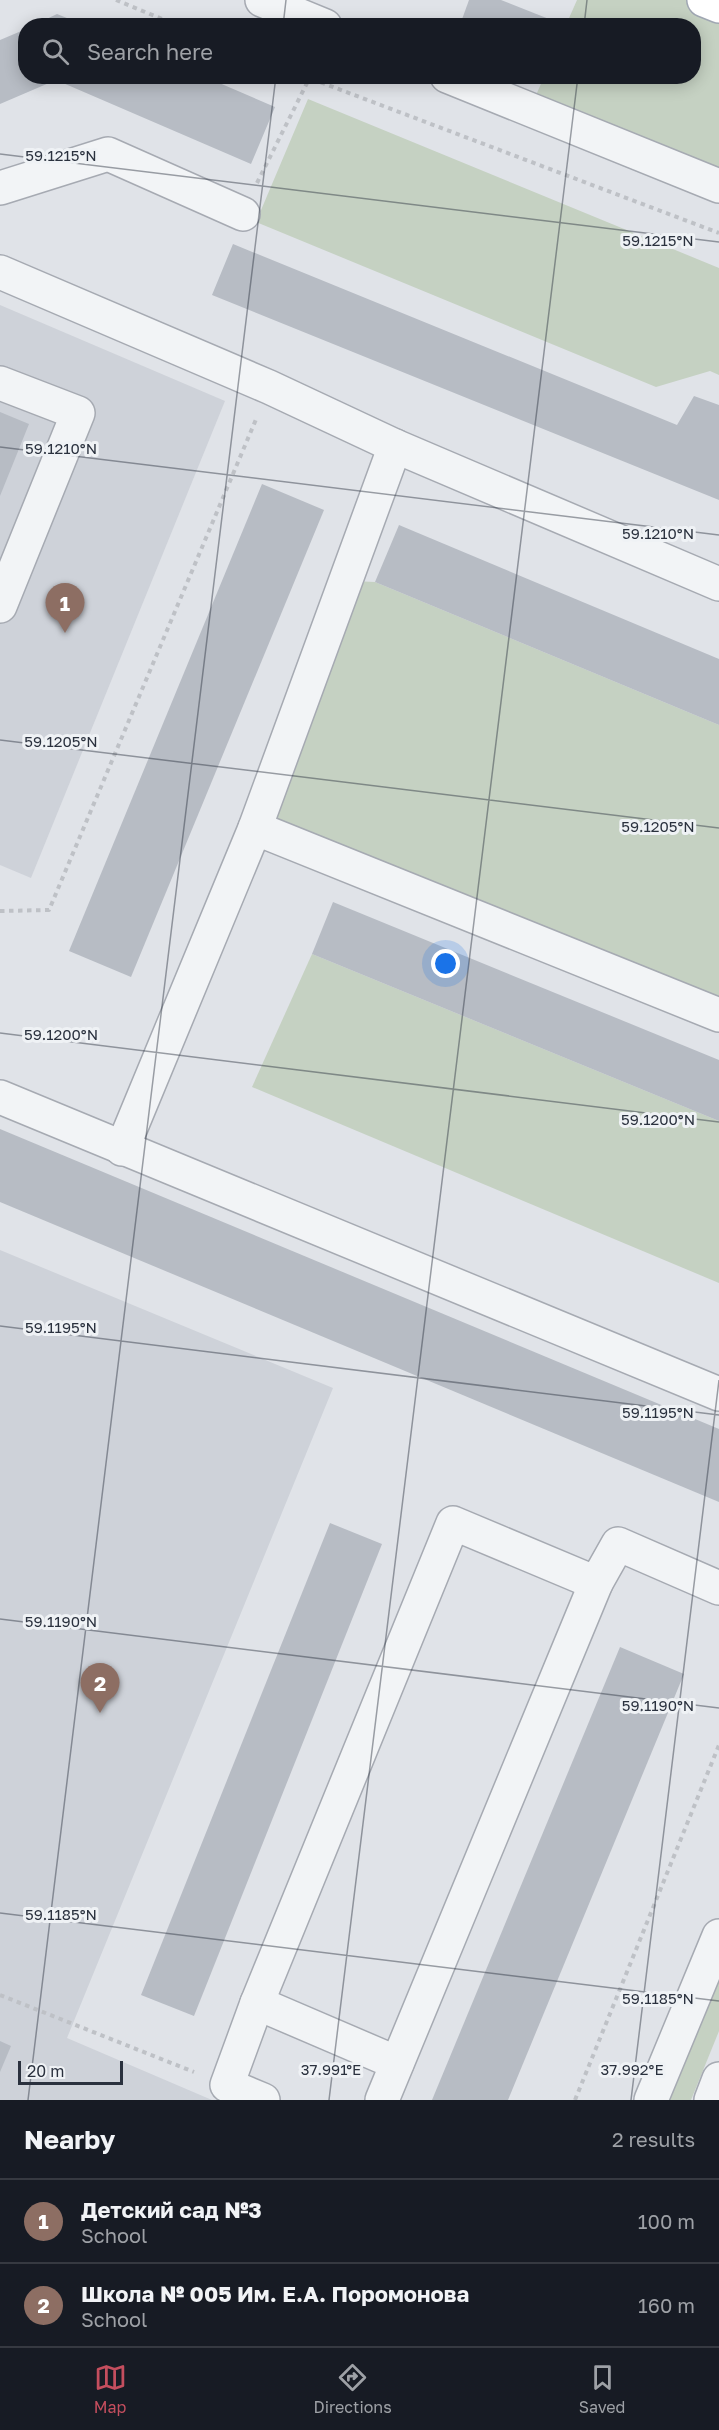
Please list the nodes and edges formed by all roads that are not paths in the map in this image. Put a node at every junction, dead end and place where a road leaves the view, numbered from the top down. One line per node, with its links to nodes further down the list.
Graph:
1 (262, 0): 4 (street)
2 (704, 0): 3 (main road)
3 (719, 6)
4 (305, 18)
5 (467, 84): 6 (street)
6 (719, 186)
7 (0, 188): 8 (street)
8 (243, 214)
9 (0, 272): 11 (street)
10 (0, 383): 13 (street)
11 (395, 446): 12 (street); 14 (street)
12 (719, 584)
13 (0, 606)
14 (255, 828): 15 (street); 17 (street)
15 (719, 1014)
16 (0, 1097): 17 (street)
17 (122, 1149): 18 (street)
18 (719, 1394)
19 (596, 1583): 20 (street); 22 (street); 23 (street)
20 (719, 1588)
21 (719, 1936): 27 (street)
22 (257, 2003): 23 (street); 25 (street)
23 (397, 2063): 26 (street)
24 (719, 2079): 28 (street)
25 (263, 2100)
26 (382, 2100)
27 (651, 2100)
28 (711, 2100)

